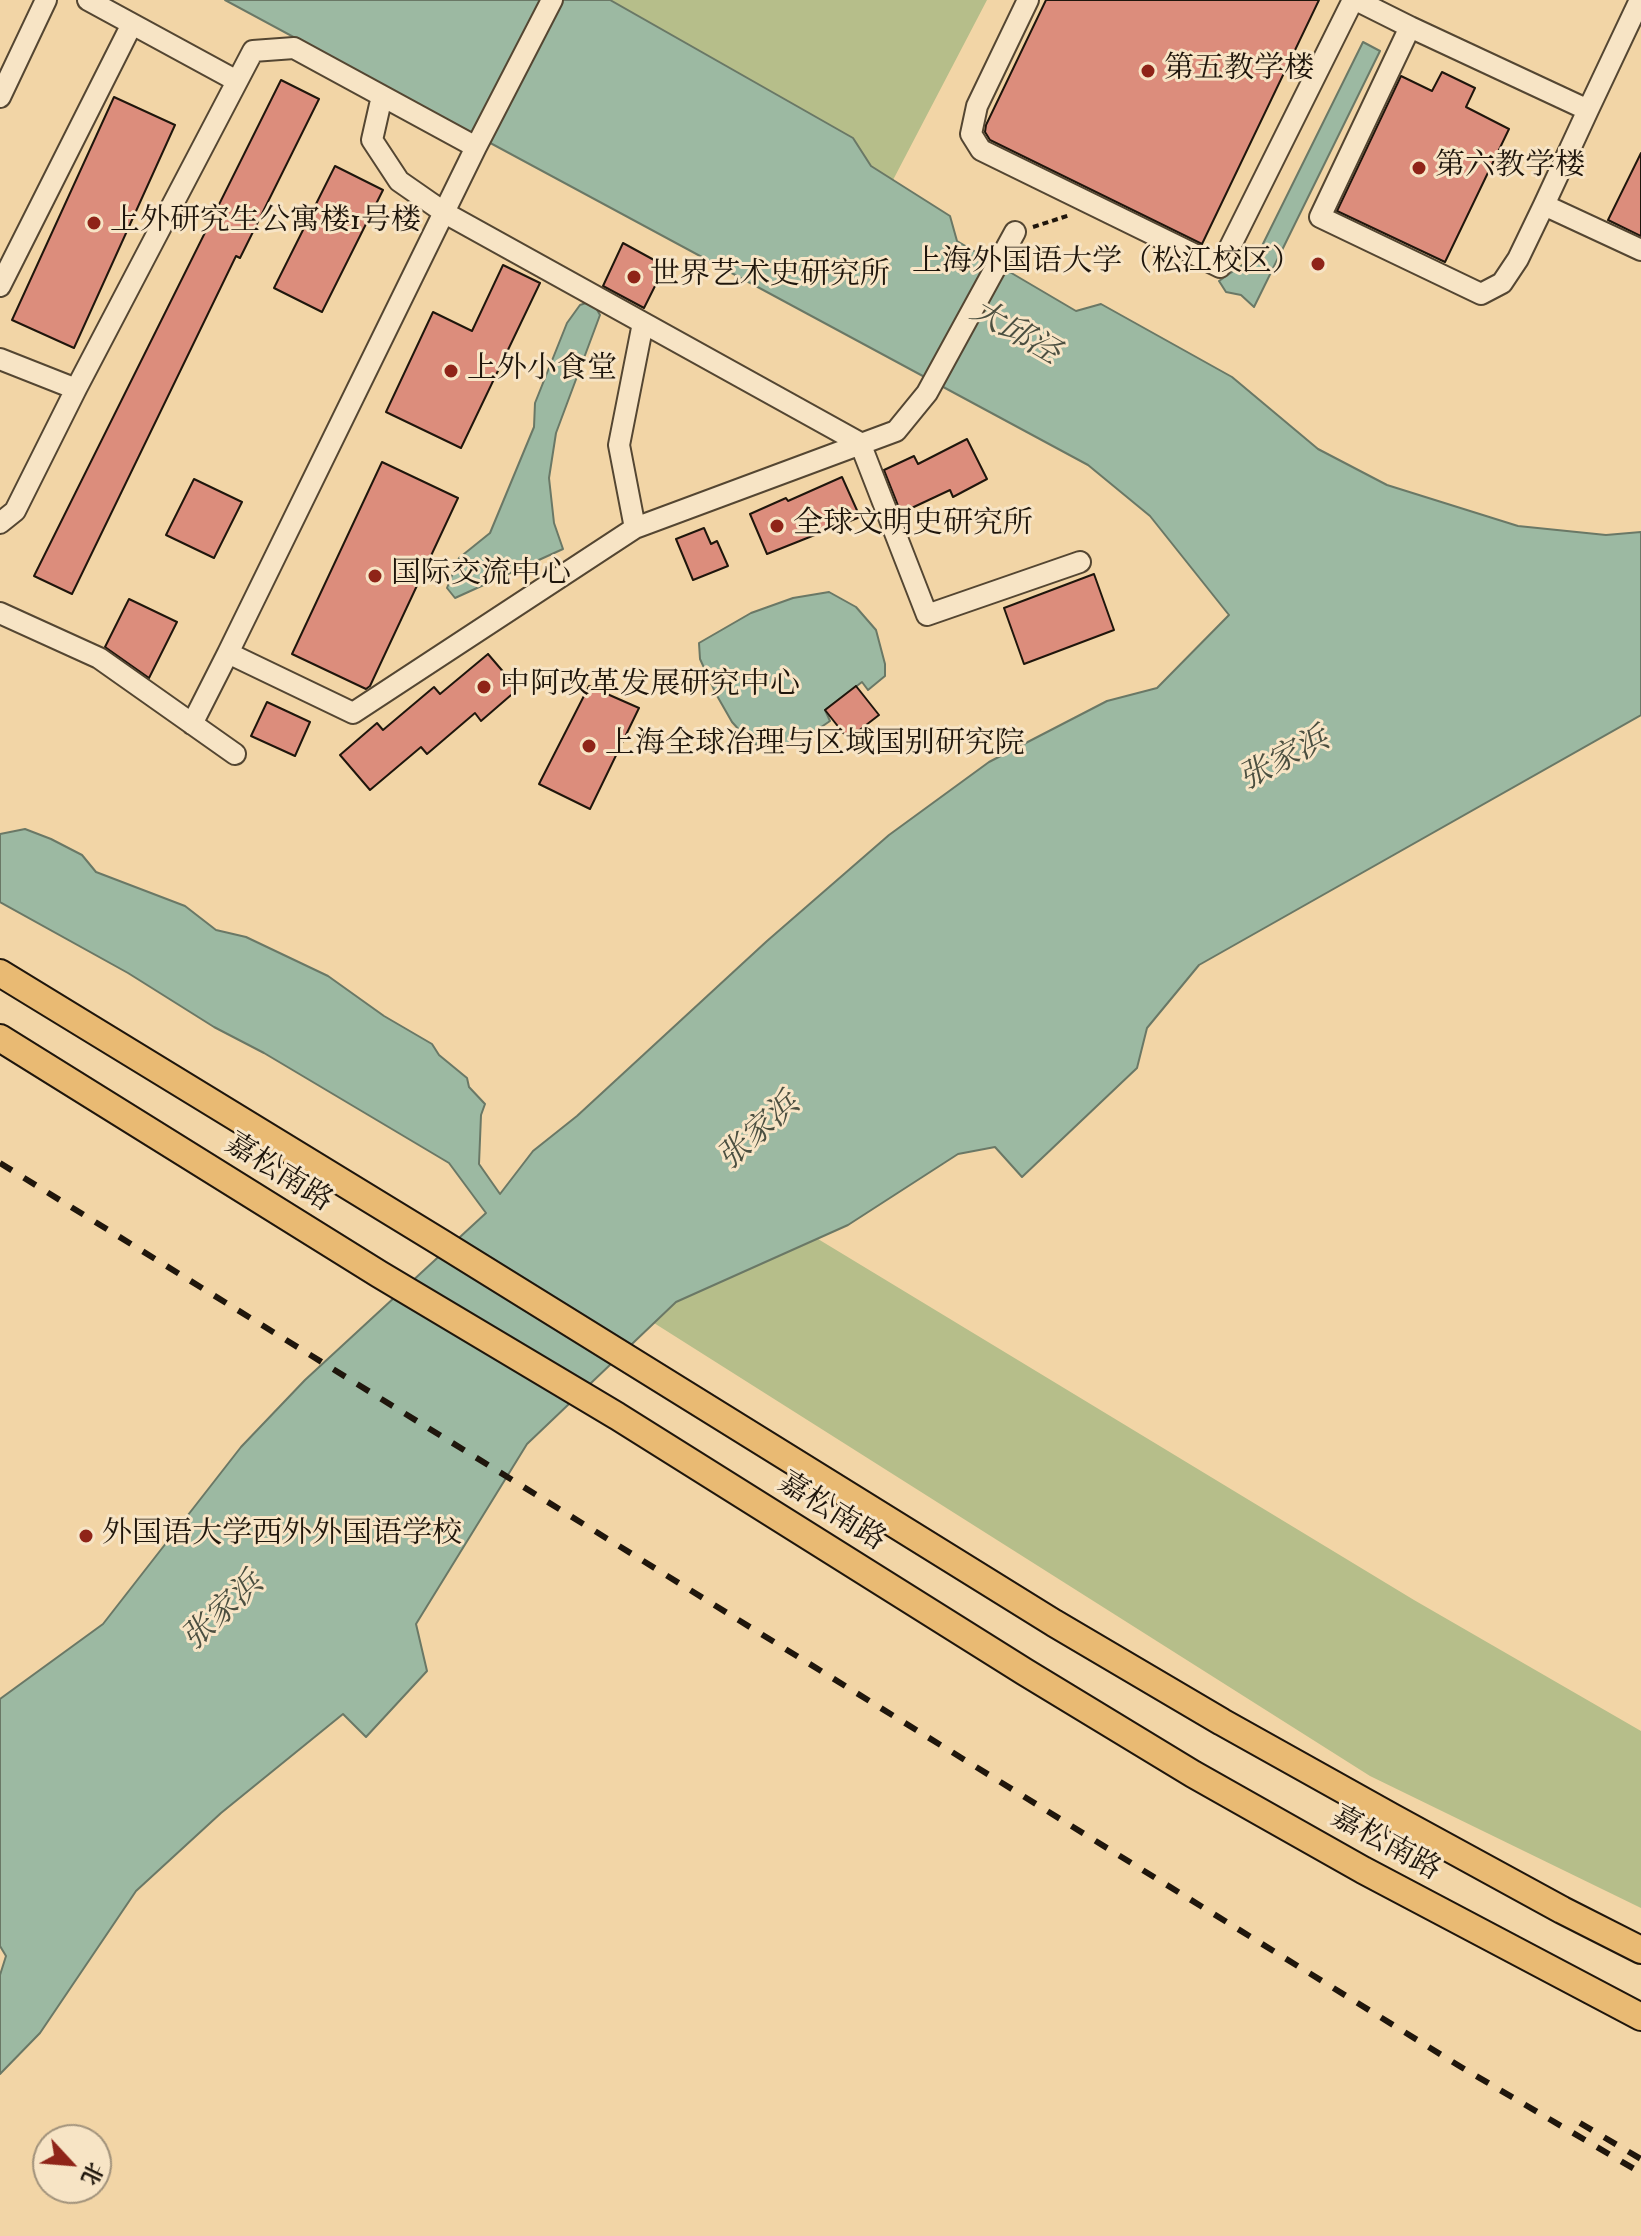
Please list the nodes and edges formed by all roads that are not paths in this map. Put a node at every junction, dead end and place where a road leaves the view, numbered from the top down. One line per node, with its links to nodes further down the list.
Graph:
1 (46, 0): 11 (street)
2 (88, 0): 7 (street)
3 (552, 0): 13 (street)
4 (1028, 0): 5 (street)
5 (1354, 0): 8 (street)
6 (1640, 0): 12 (street)
7 (132, 24): 9 (street); 18 (street)
8 (1410, 27): 12 (street); 14 (street)
9 (237, 81): 10 (street); 21 (street)
10 (382, 96): 13 (street); 15 (street)
11 (0, 97)
12 (1588, 110): 14 (street)
13 (476, 147): 15 (street)
14 (1544, 205): 17 (street)
15 (445, 213): 19 (street); 27 (street)
16 (1015, 232): 22 (street)
17 (1641, 250)
18 (0, 286)
19 (643, 323): 22 (street); 24 (street)
20 (0, 359): 21 (street)
21 (76, 389): 23 (street)
22 (860, 443): 24 (street); 25 (street)
23 (0, 523)
24 (635, 528): 27 (street)
25 (1080, 562)
26 (0, 613): 28 (street)
27 (228, 653): 28 (street)
28 (192, 724): 29 (street)
29 (235, 754)
30 (0, 973): 32 (main road, 嘉松南路)
31 (0, 1038): 33 (main road, 嘉松南路)
32 (1641, 1950)
33 (1641, 2017)

